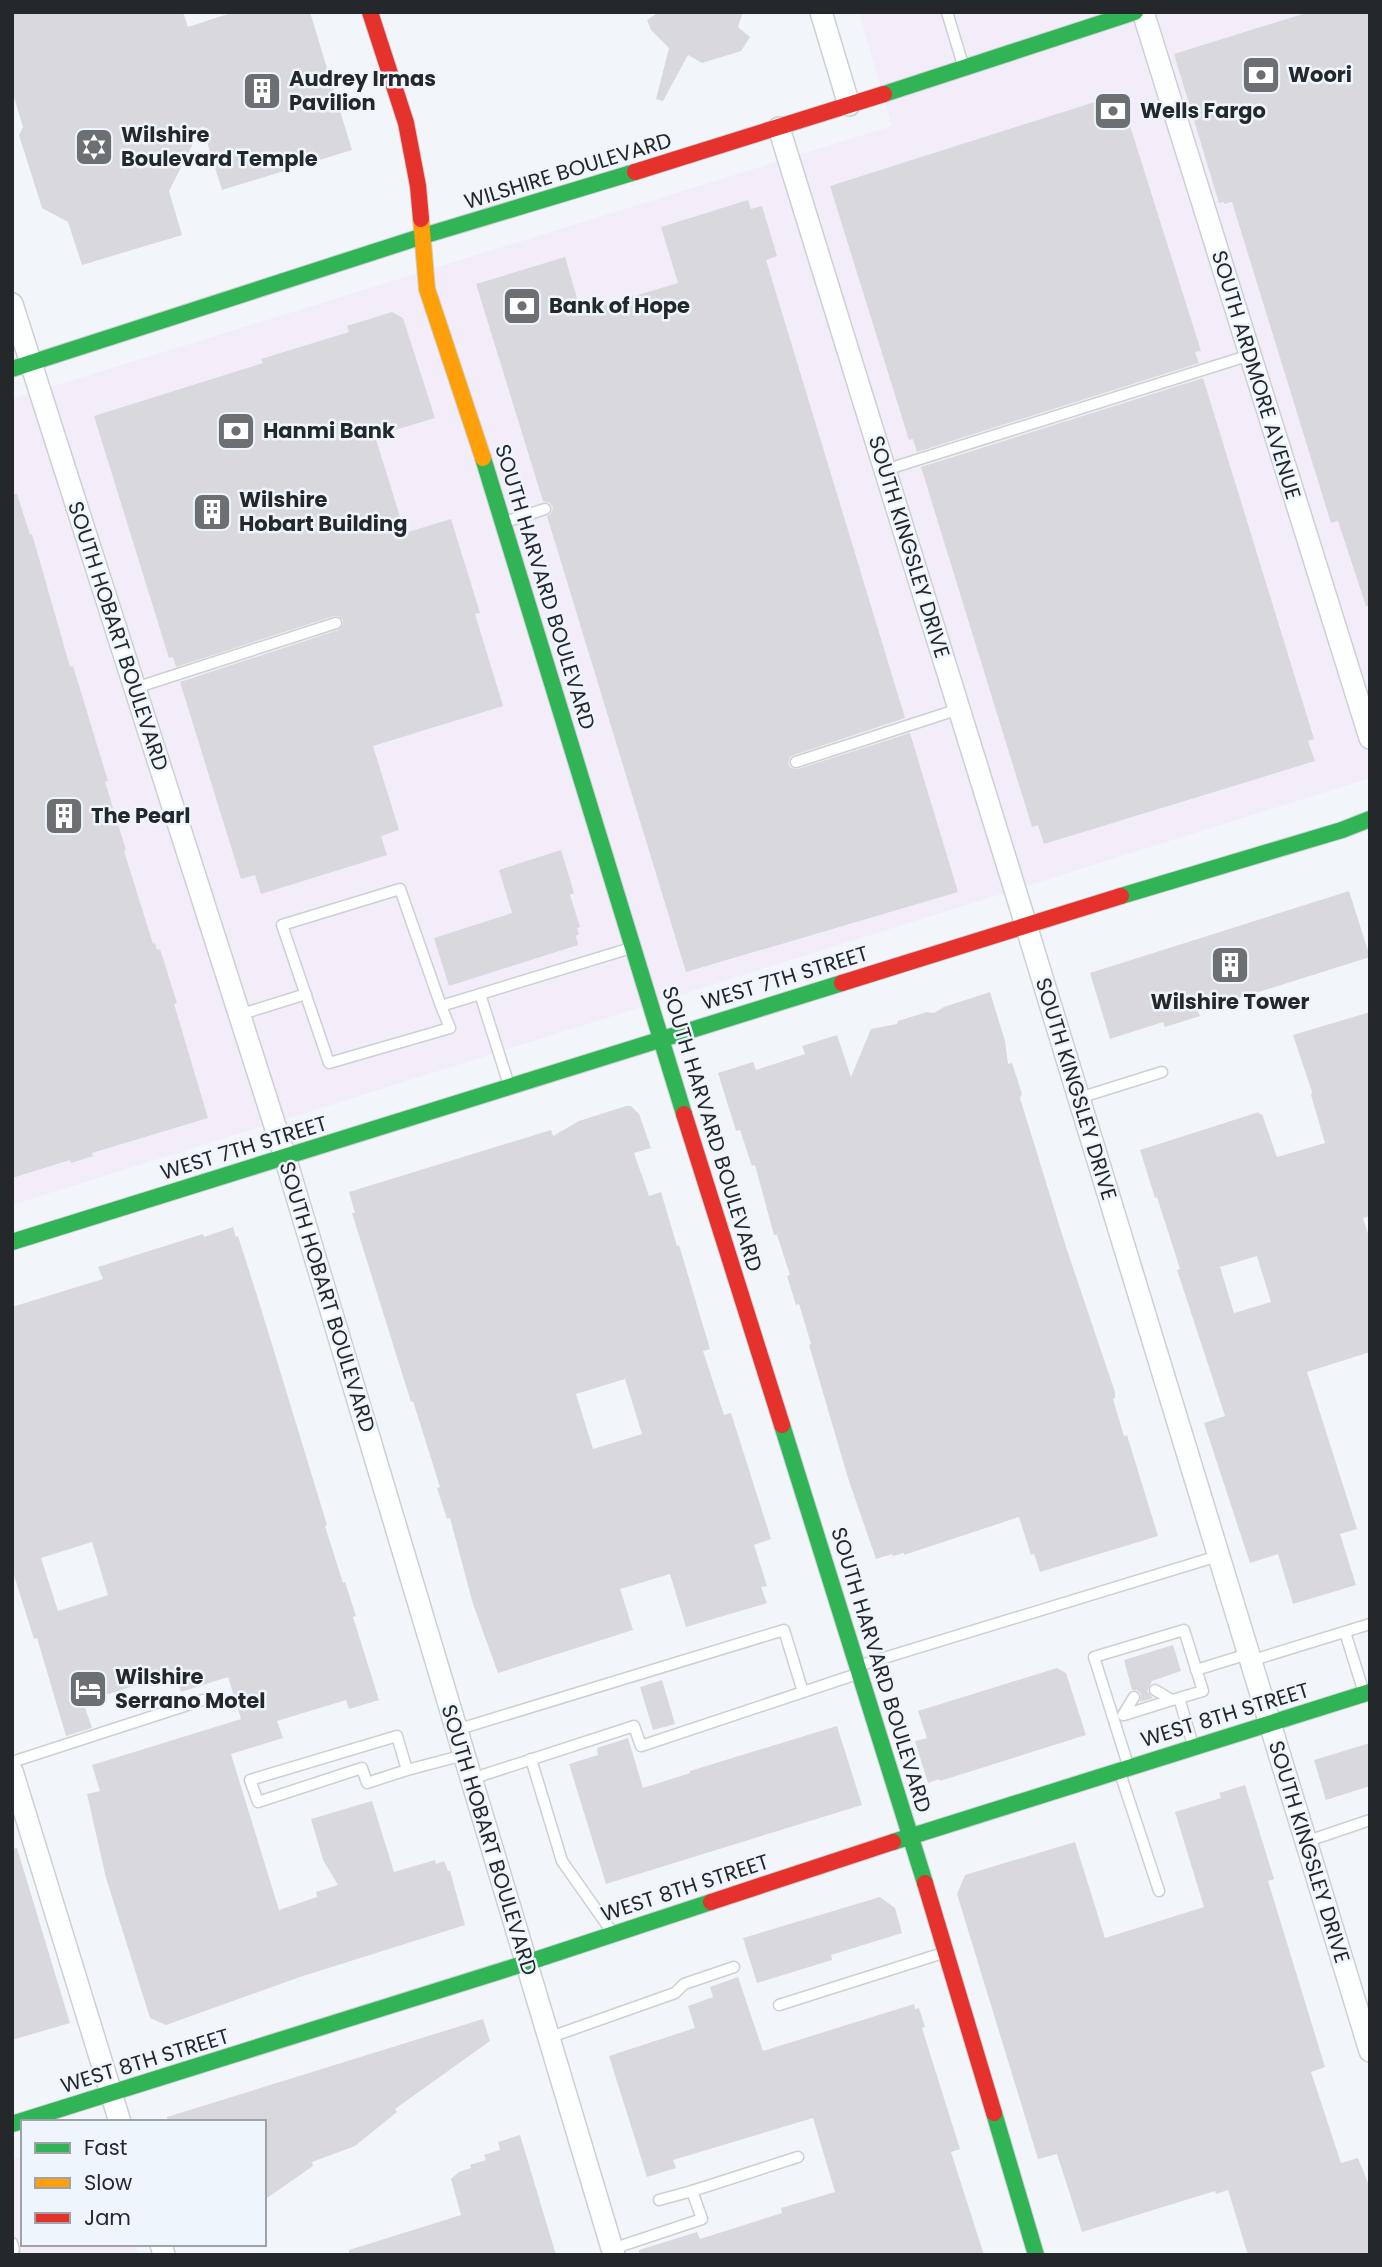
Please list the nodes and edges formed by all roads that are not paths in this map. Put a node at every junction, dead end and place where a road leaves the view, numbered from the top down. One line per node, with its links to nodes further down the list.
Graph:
1 (370, 12): 9 (street, SOUTH HARVARD BOULEVARD)
2 (821, 12): 7 (street)
3 (947, 12): 6 (lane)
4 (1135, 12): 6 (street, WILSHIRE BOULEVARD)
5 (1143, 12): 11 (street, SOUTH ARDMORE AVENUE)
6 (964, 68): 7 (street, WILSHIRE BOULEVARD)
7 (849, 105): 8 (street, WILSHIRE BOULEVARD)
8 (779, 128): 9 (street, WILSHIRE BOULEVARD); 13 (street, SOUTH KINGSLEY DRIVE)
9 (423, 236): 12 (street, WILSHIRE BOULEVARD); 15 (street, SOUTH HARVARD BOULEVARD)
10 (12, 304): 12 (street, SOUTH HOBART BOULEVARD)
11 (1250, 355): 13 (lane); 19 (street, SOUTH ARDMORE AVENUE)
12 (22, 366): 17 (street, SOUTH HOBART BOULEVARD)
13 (885, 470): 18 (street, SOUTH KINGSLEY DRIVE)
14 (545, 509): 15 (lane)
15 (505, 522): 23 (street, SOUTH HARVARD BOULEVARD)
16 (336, 623): 17 (lane)
17 (135, 688): 27 (street, SOUTH HOBART BOULEVARD)
18 (959, 709): 20 (lane); 22 (street, SOUTH KINGSLEY DRIVE)
19 (1370, 738)
20 (796, 762)
21 (1370, 819): 22 (street, WEST 7TH STREET)
22 (1026, 925): 28 (street, WEST 7TH STREET); 31 (street, SOUTH KINGSLEY DRIVE)
23 (634, 947): 25 (lane); 28 (street, SOUTH HARVARD BOULEVARD)
24 (306, 994): 26 (lane); 26 (lane); 27 (lane)
25 (480, 994): 26 (lane); 30 (lane)
26 (441, 1006)
27 (239, 1014): 32 (street, SOUTH HOBART BOULEVARD)
28 (661, 1039): 30 (street, WEST 7TH STREET); 38 (street, SOUTH HARVARD BOULEVARD)
29 (1162, 1072): 31 (lane)
30 (509, 1086): 32 (street, WEST 7TH STREET)
31 (1079, 1098): 34 (street, SOUTH KINGSLEY DRIVE)
32 (285, 1157): 33 (street, WEST 7TH STREET); 48 (street, SOUTH HOBART BOULEVARD)
33 (12, 1242)
34 (1218, 1556): 37 (street, SOUTH KINGSLEY DRIVE); 38 (lane)
35 (1370, 1624): 36 (lane)
36 (1345, 1632): 37 (lane); 42 (lane)
37 (1249, 1658): 39 (lane); 47 (street, SOUTH KINGSLEY DRIVE)
38 (859, 1670): 41 (lane); 58 (street, SOUTH HARVARD BOULEVARD)
39 (1196, 1670): 44 (lane); 46 (lane)
40 (1155, 1690): 44 (lane)
41 (803, 1692): 48 (lane); 51 (lane)
42 (1367, 1692): 47 (street, WEST 8TH STREET)
43 (1134, 1697): 46 (lane)
44 (1175, 1699): 46 (lane); 49 (lane)
45 (203, 1700): 52 (lane)
46 (1119, 1716): 53 (lane)
47 (1269, 1724): 49 (street, WEST 8TH STREET); 59 (street, SOUTH KINGSLEY DRIVE)
48 (456, 1730): 50 (street, SOUTH HOBART BOULEVARD)
49 (1194, 1747): 53 (street, WEST 8TH STREET)
50 (464, 1755): 54 (lane); 56 (street, SOUTH HOBART BOULEVARD)
51 (531, 1759): 56 (lane); 61 (lane)
52 (12, 1762)
53 (1124, 1769): 58 (street, WEST 8TH STREET); 60 (lane)
54 (407, 1770): 54 (lane)
55 (12, 1771): 68 (street)
56 (471, 1779): 63 (street, SOUTH HOBART BOULEVARD)
57 (1370, 1820): 59 (lane)
58 (911, 1836): 61 (street, WEST 8TH STREET); 62 (street, SOUTH HARVARD BOULEVARD)
59 (1306, 1842): 67 (street, SOUTH KINGSLEY DRIVE)
60 (1159, 1891)
61 (614, 1934): 63 (street, WEST 8TH STREET)
62 (946, 1952): 65 (lane); 77 (street, SOUTH HARVARD BOULEVARD)
63 (526, 1963): 66 (street, SOUTH HOBART BOULEVARD); 68 (street, WEST 8TH STREET)
64 (734, 1967): 66 (lane)
65 (779, 2006)
66 (548, 2038): 76 (street, SOUTH HOBART BOULEVARD)
67 (1370, 2051)
68 (111, 2093): 69 (street, WEST 8TH STREET); 70 (street)
69 (25, 2120)
70 (119, 2120)
71 (798, 2157): 72 (lane)
72 (692, 2191): 73 (lane); 76 (lane)
73 (659, 2200)
74 (12, 2244): 75 (lane)
75 (12, 2252)
76 (613, 2252)
77 (1036, 2255)

